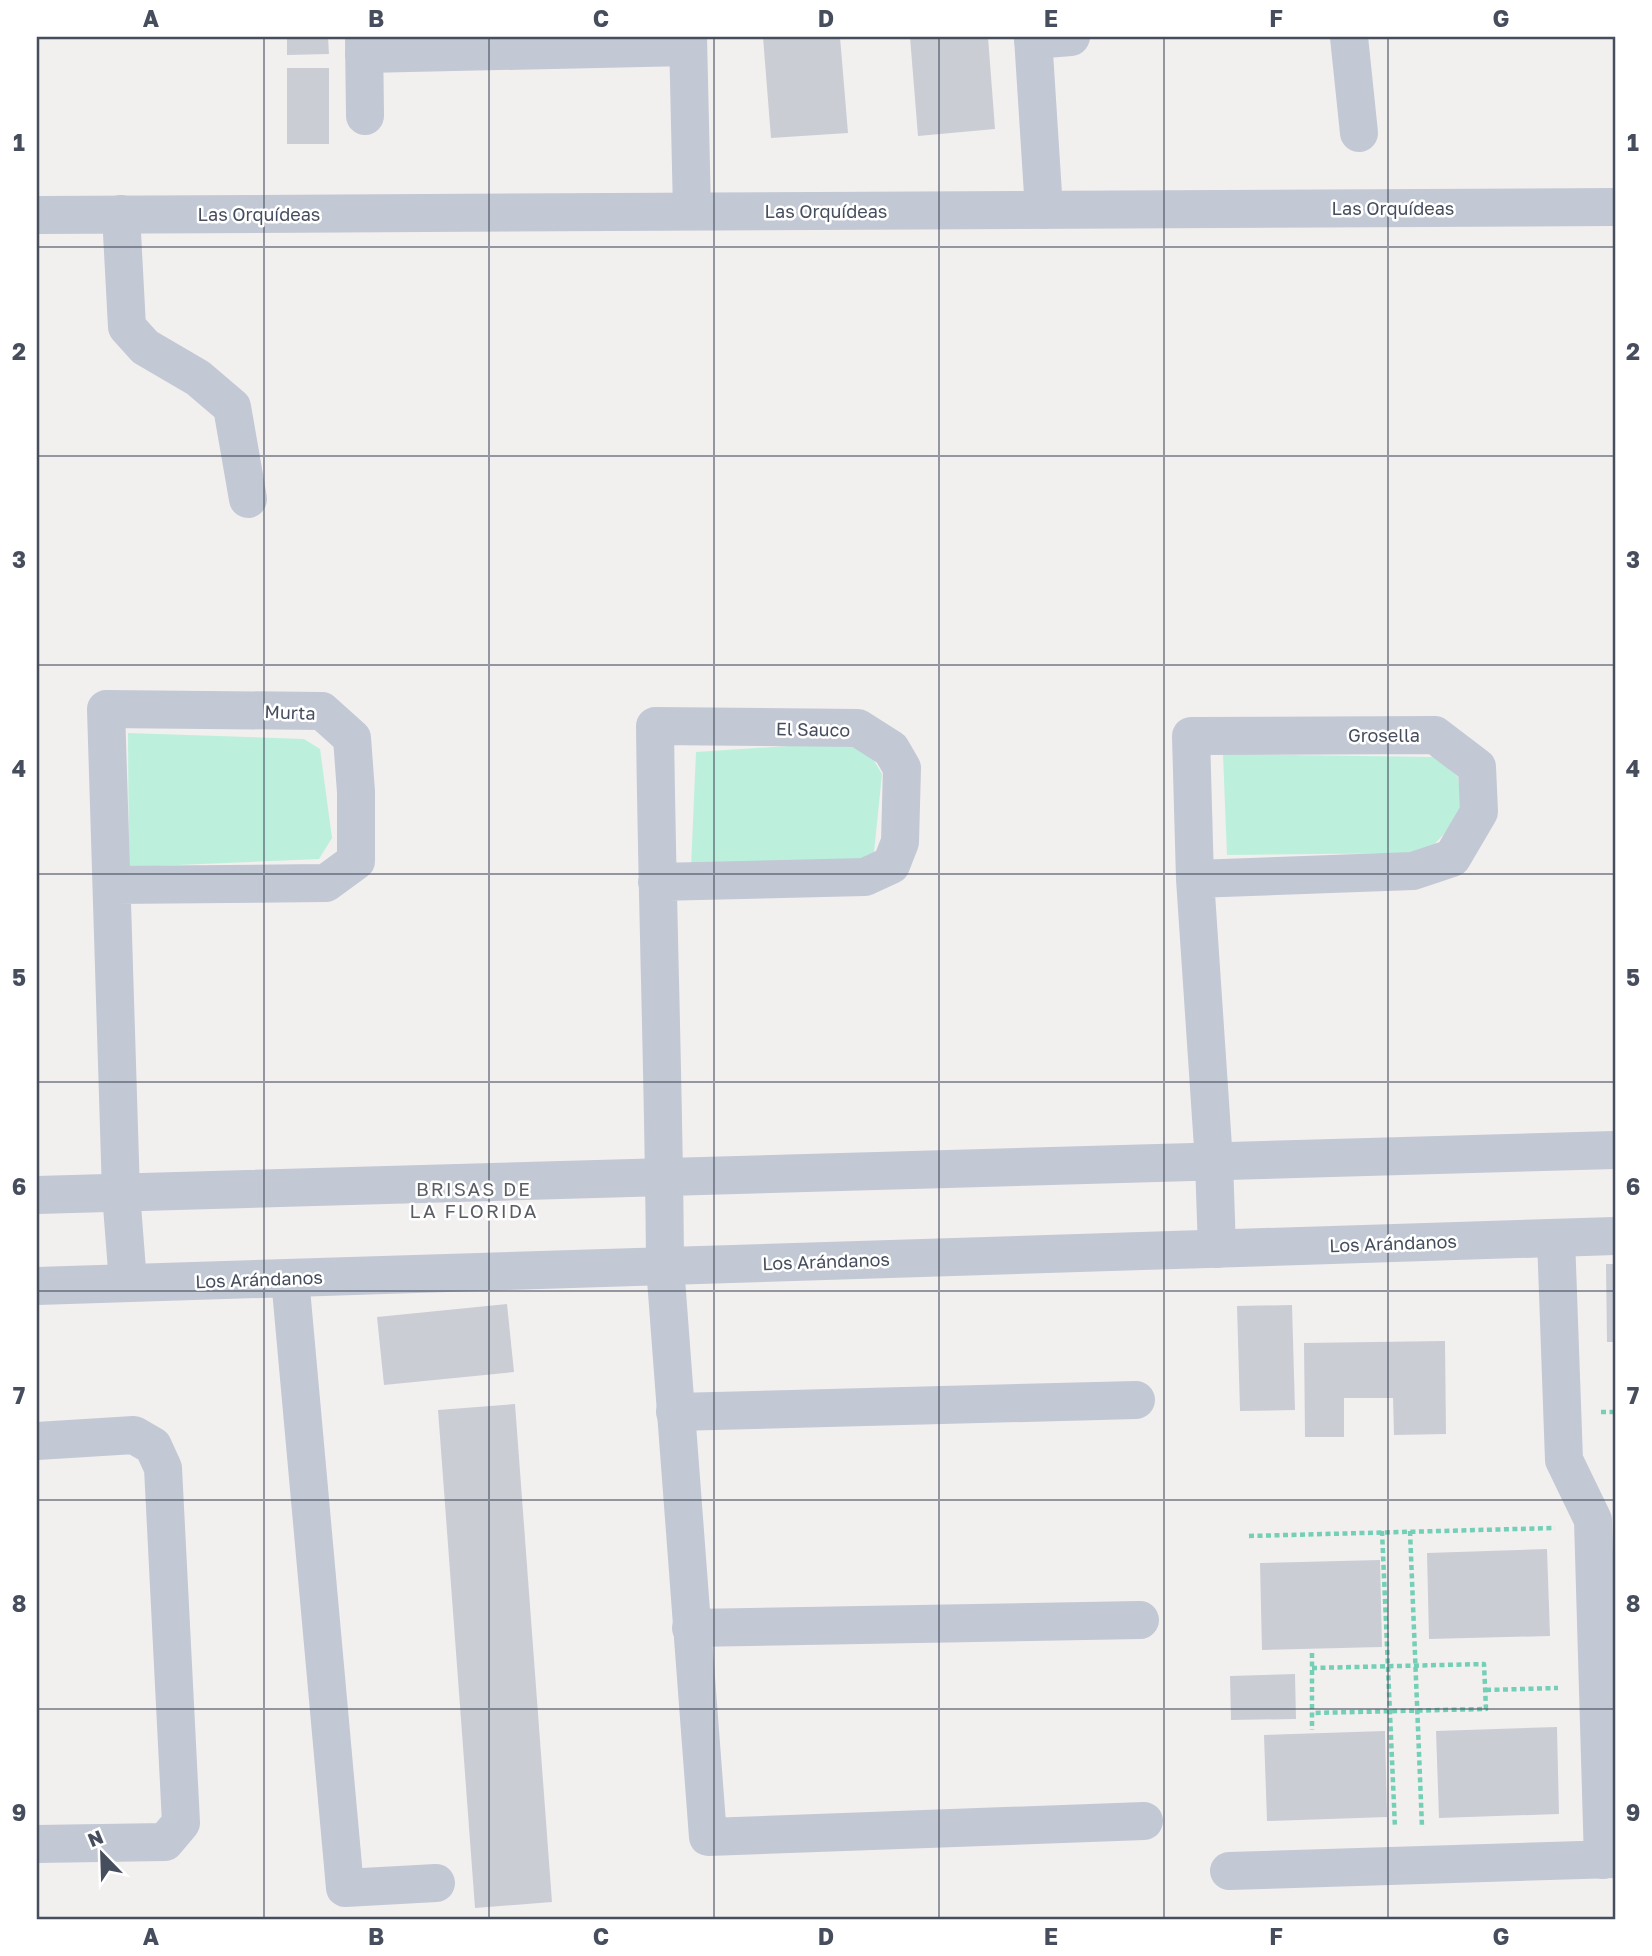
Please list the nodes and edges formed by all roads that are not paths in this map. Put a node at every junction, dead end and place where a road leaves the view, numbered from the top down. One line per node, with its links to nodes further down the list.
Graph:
1 (1071, 37): 3 (street)
2 (1349, 37): 7 (street)
3 (1033, 38): 9 (street)
4 (688, 42): 5 (street); 10 (street)
5 (364, 45): 6 (street)
6 (365, 117)
7 (1359, 133)
8 (1615, 207): 9 (street, Las Orquídeas)
9 (1044, 210): 10 (street, Las Orquídeas)
10 (692, 211): 11 (street, Las Orquídeas)
11 (121, 214): 12 (street, Las Orquídeas); 13 (street)
12 (37, 215)
13 (248, 499)
14 (1195, 879): 14 (street, Grosella); 18 (street, Grosella)
15 (657, 882): 15 (street, El Sauco); 19 (street, El Sauco)
16 (113, 885): 16 (street, Murta); 20 (street, Murta)
17 (1615, 1150): 18 (street)
18 (1214, 1162): 19 (street); 24 (street, Grosella)
19 (664, 1178): 20 (street); 25 (street, El Sauco)
20 (121, 1193): 21 (street); 27 (street, Murta)
21 (37, 1195)
22 (1615, 1236): 23 (street, Los Arándanos)
23 (1556, 1238): 24 (street, Los Arándanos); 36 (street)
24 (1217, 1249): 25 (street, Los Arándanos)
25 (665, 1266): 26 (street, Los Arándanos); 30 (street, El Sauco)
26 (290, 1278): 27 (street, Los Arándanos); 38 (street)
27 (128, 1283): 28 (street, Los Arándanos)
28 (37, 1286)
29 (1136, 1400): 30 (street)
30 (675, 1412): 33 (street, El Sauco)
31 (37, 1441): 35 (street)
32 (1140, 1620): 33 (street)
33 (691, 1628): 34 (street, El Sauco)
34 (1144, 1821)
35 (37, 1844)
36 (1609, 1860): 37 (street)
37 (1229, 1871)
38 (436, 1883)

